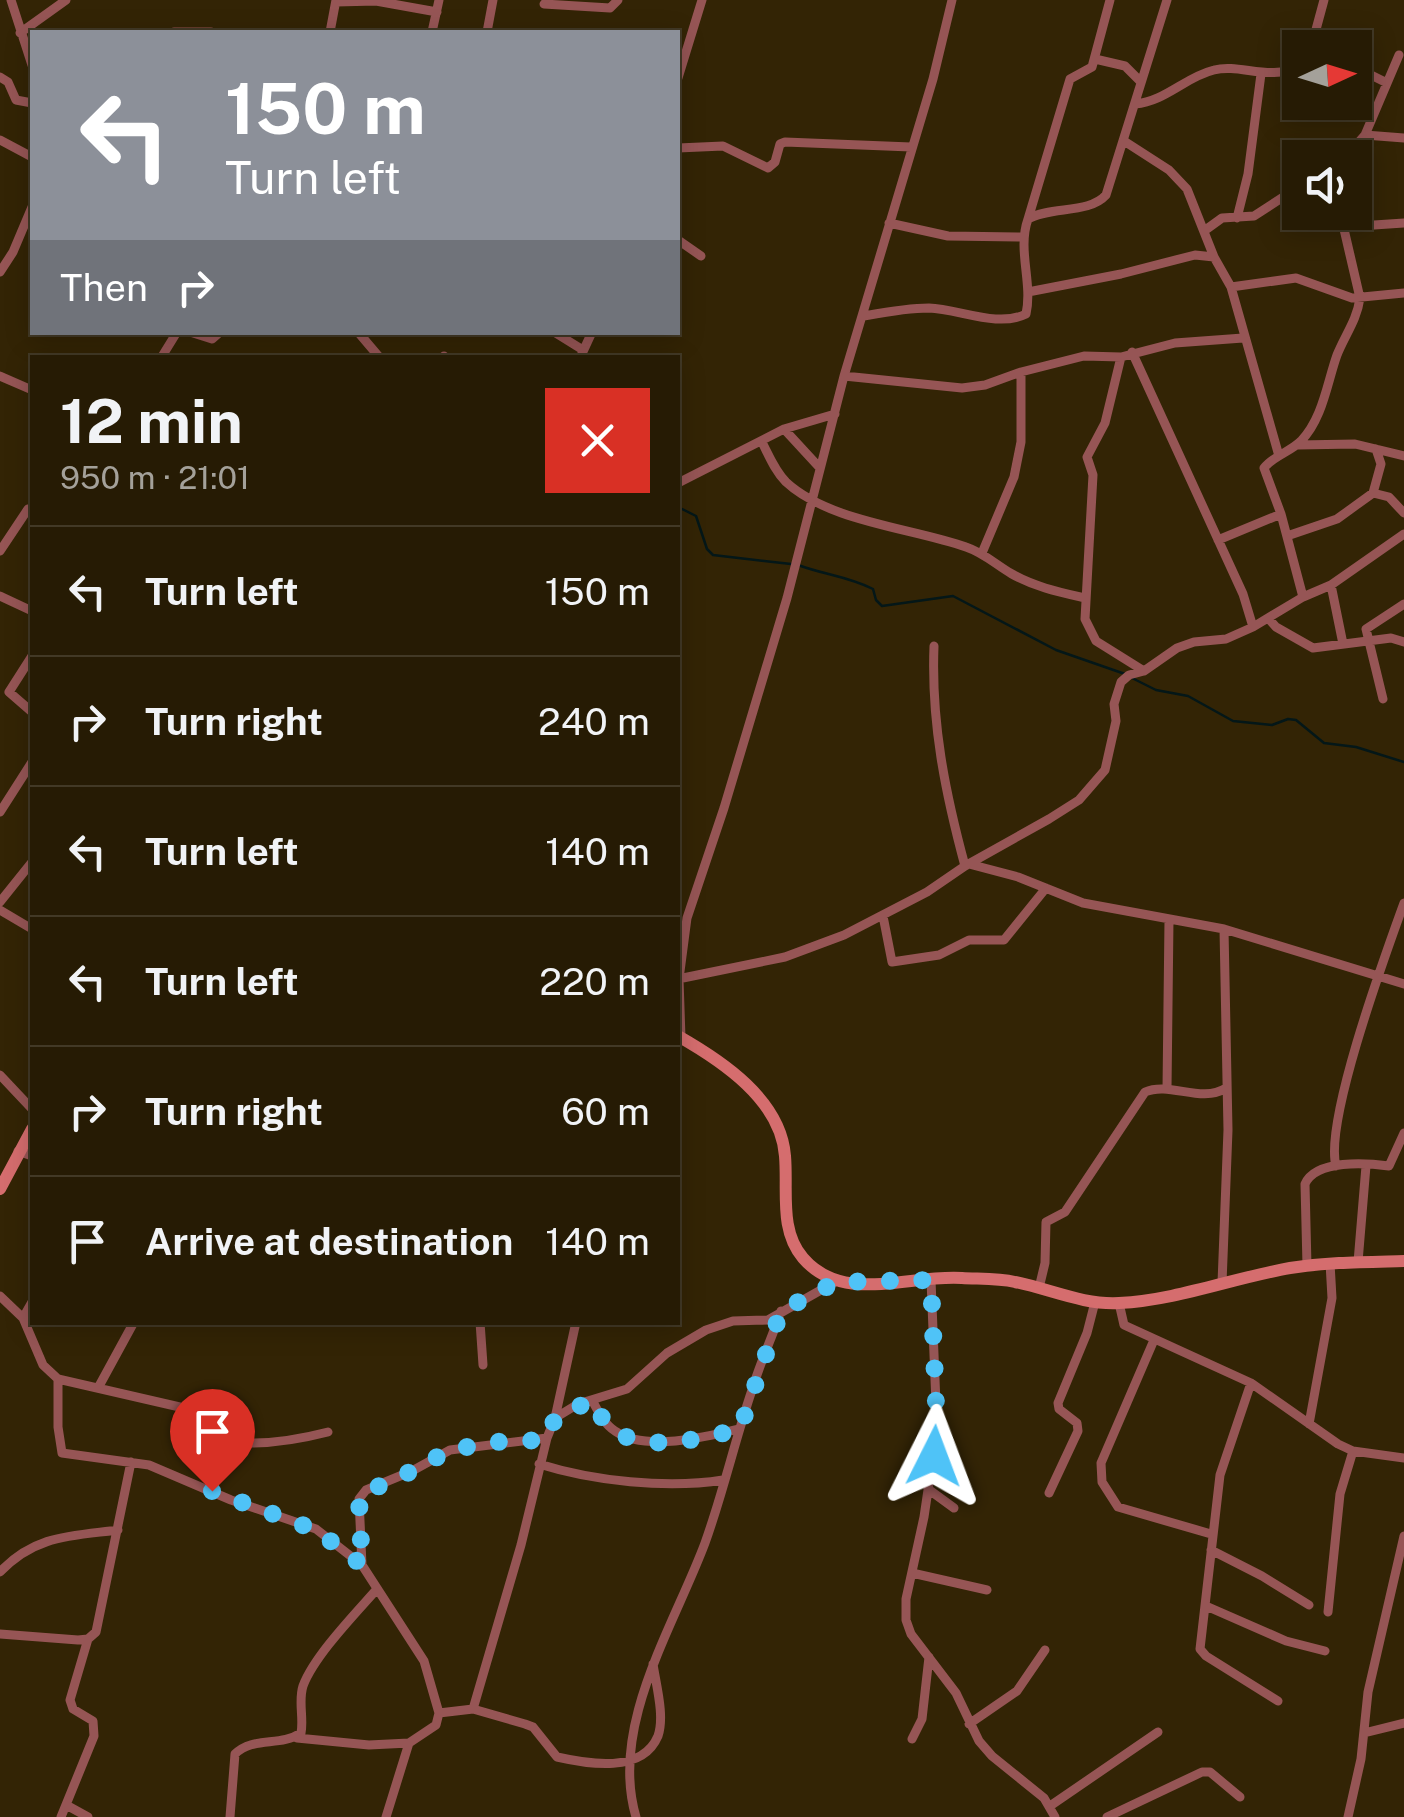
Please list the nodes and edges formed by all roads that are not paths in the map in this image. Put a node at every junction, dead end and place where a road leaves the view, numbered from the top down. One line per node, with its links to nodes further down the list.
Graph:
1 (11, 0): 18 (street)
2 (66, 0): 18 (street)
3 (439, 0): 13 (street)
4 (493, 0): 16 (street)
5 (618, 0): 12 (street)
6 (702, 0): 23 (street)
7 (952, 0): 36 (street)
8 (1110, 0): 21 (street)
9 (1167, 0): 27 (street)
10 (1324, 0): 17 (street)
11 (336, 1): 13 (street); 14 (street)
12 (544, 4)
13 (437, 12): 15 (street)
14 (330, 30)
15 (432, 30)
16 (487, 30)
17 (1316, 30)
18 (20, 33): 19 (street)
19 (30, 55)
20 (1399, 55): 28 (street)
21 (1095, 60): 27 (street); 42 (street)
22 (1282, 71): 24 (street)
23 (680, 72)
24 (1261, 74): 30 (street); 41 (street)
25 (1372, 76): 28 (street)
26 (0, 77): 29 (street)
27 (1141, 82): 30 (street)
28 (1387, 83): 31 (street)
29 (30, 104)
30 (1134, 104): 35 (street)
31 (1365, 135): 32 (street); 34 (street)
32 (1404, 138)
33 (0, 140): 38 (street)
34 (1361, 140)
35 (1124, 141): 42 (street); 47 (street)
36 (911, 147): 37 (street); 43 (street)
37 (680, 148)
38 (30, 156)
39 (1282, 198): 41 (street)
40 (30, 212): 52 (street)
41 (1236, 218): 47 (street)
42 (1028, 219): 48 (street)
43 (889, 223): 48 (street); 57 (street)
44 (1404, 223): 45 (street)
45 (1374, 225)
46 (1344, 230): 56 (street)
47 (1204, 231): 51 (street)
48 (1023, 238): 54 (street)
49 (680, 241): 50 (street)
50 (701, 256)
51 (1214, 257): 53 (street); 54 (street)
52 (0, 272)
53 (1231, 286): 56 (street); 60 (street)
54 (1028, 292): 57 (street)
55 (1404, 294): 56 (street)
56 (1360, 298): 74 (street)
57 (864, 316): 67 (street)
58 (361, 335): 63 (street)
59 (558, 335): 62 (street)
60 (1243, 338): 61 (street); 76 (street)
61 (1132, 352): 64 (street); 87 (street)
62 (582, 354)
63 (377, 355)
64 (1120, 357): 65 (street); 93 (street)
65 (1021, 372): 68 (street); 70 (street)
66 (0, 376): 69 (street)
67 (844, 376): 68 (street); 71 (street)
68 (1001, 380): 70 (street)
69 (30, 389)
70 (1020, 402): 89 (street)
71 (834, 414): 72 (street); 78 (street)
72 (784, 429): 73 (street); 78 (street)
73 (762, 442): 79 (street); 81 (street)
74 (1296, 445): 75 (street); 76 (street)
75 (1376, 449): 77 (street); 80 (street)
76 (1279, 456): 84 (street)
77 (1404, 456)
78 (819, 467): 81 (street)
79 (680, 482)
80 (1372, 493): 83 (street); 86 (street)
81 (813, 498): 89 (street); 117 (street)
82 (28, 509): 88 (street)
83 (1404, 513)
84 (1281, 514): 86 (street); 87 (street)
85 (1404, 534): 90 (street)
86 (1287, 536): 92 (street)
87 (1218, 540): 97 (street)
88 (0, 551)
89 (982, 553): 93 (street)
90 (1331, 586): 92 (street); 100 (street)
91 (0, 596): 95 (street)
92 (1303, 597): 96 (street)
93 (1084, 598): 103 (street)
94 (1404, 604): 98 (street)
95 (30, 610)
96 (1268, 618): 97 (street); 100 (street)
97 (1253, 627): 103 (street)
98 (1368, 641): 99 (street); 100 (street); 104 (street)
99 (1404, 642)
100 (1343, 644)
101 (934, 646): 109 (street)
102 (30, 659): 105 (street)
103 (1144, 670): 109 (street)
104 (1383, 699)
105 (30, 710)
106 (30, 765): 107 (street)
107 (0, 812)
108 (30, 865): 112 (street)
109 (967, 865): 110 (street); 113 (street)
110 (1046, 888): 113 (street); 114 (street)
111 (1404, 903): 118 (street)
112 (0, 906): 115 (street)
113 (883, 916): 119 (street)
114 (1169, 920): 116 (street); 124 (street)
115 (30, 928)
116 (1224, 929): 118 (street); 123 (street)
117 (680, 965)
118 (1377, 977): 120 (street); 130 (street)
119 (680, 979)
120 (1404, 984)
121 (680, 1038): 138 (street)
122 (0, 1076): 125 (street)
123 (1226, 1088): 124 (street); 139 (street)
124 (1168, 1089): 140 (street)
125 (30, 1107)
126 (30, 1132): 128 (street)
127 (1404, 1133): 131 (street)
128 (18, 1151): 129 (street); 132 (street)
129 (30, 1155)
130 (1336, 1166): 131 (street); 136 (street)
131 (1366, 1166): 134 (street)
132 (0, 1189)
133 (1404, 1261): 134 (street)
134 (1358, 1262): 135 (street)
135 (1330, 1263): 136 (street); 159 (street)
136 (1307, 1266): 139 (street)
137 (931, 1280): 138 (street); 140 (street); 168 (street)
138 (836, 1282): 145 (street)
139 (1222, 1283): 143 (street)
140 (1039, 1288): 142 (street)
141 (0, 1296): 146 (street)
142 (1095, 1302): 143 (street); 169 (street)
143 (1119, 1303): 150 (street)
144 (30, 1306): 146 (street)
145 (781, 1311): 155 (street); 160 (street)
146 (23, 1318): 152 (street)
147 (132, 1325): 154 (street)
148 (480, 1325): 151 (street)
149 (575, 1325): 158 (street)
150 (1154, 1340): 153 (street); 172 (street)
151 (482, 1366)
152 (58, 1378): 154 (street); 165 (street)
153 (1251, 1383): 159 (street); 172 (street)
154 (98, 1388): 156 (street)
155 (592, 1400): 158 (street); 160 (street)
156 (184, 1408): 157 (street); 161 (street)
157 (222, 1413)
158 (556, 1418): 162 (street)
159 (1309, 1424): 163 (street)
160 (740, 1429): 167 (street)
161 (328, 1432)
162 (547, 1438): 166 (street); 175 (street)
163 (1353, 1451): 164 (street); 182 (street)
164 (1404, 1458)
165 (131, 1462): 171 (street); 175 (street)
166 (539, 1464): 167 (street); 190 (street)
167 (723, 1480): 188 (street)
168 (928, 1489): 170 (street); 177 (street)
169 (1049, 1493)
170 (954, 1508)
171 (118, 1530): 176 (street); 184 (street)
172 (1210, 1534): 174 (street)
173 (1404, 1536): 195 (street)
174 (1211, 1550): 180 (street); 181 (street)
175 (362, 1565): 178 (street)
176 (0, 1572)
177 (912, 1574): 179 (street); 187 (street)
178 (377, 1589): 191 (street); 196 (street)
179 (986, 1590)
180 (1309, 1605)
181 (1206, 1606): 186 (street); 189 (street)
182 (1328, 1612)
183 (0, 1634): 184 (street)
184 (88, 1639): 201 (street)
185 (1045, 1650): 193 (street)
186 (1325, 1651)
187 (929, 1657): 193 (street); 197 (street)
188 (653, 1664): 199 (street); 199 (street)
189 (1278, 1701)
190 (473, 1709): 191 (street); 199 (street)
191 (440, 1712): 198 (street)
192 (1404, 1723): 195 (street)
193 (969, 1724): 202 (street)
194 (1158, 1732): 202 (street)
195 (1364, 1733): 210 (street)
196 (295, 1738): 198 (street); 205 (street)
197 (912, 1739)
198 (408, 1744): 206 (street)
199 (628, 1764): 207 (street)
200 (1240, 1798): 209 (street)
201 (68, 1806): 203 (street); 204 (street)
202 (1050, 1806): 208 (street)
203 (61, 1817)
204 (88, 1817)
205 (230, 1817)
206 (386, 1817)
207 (636, 1817)
208 (1055, 1817)
209 (1107, 1817)
210 (1348, 1817)

